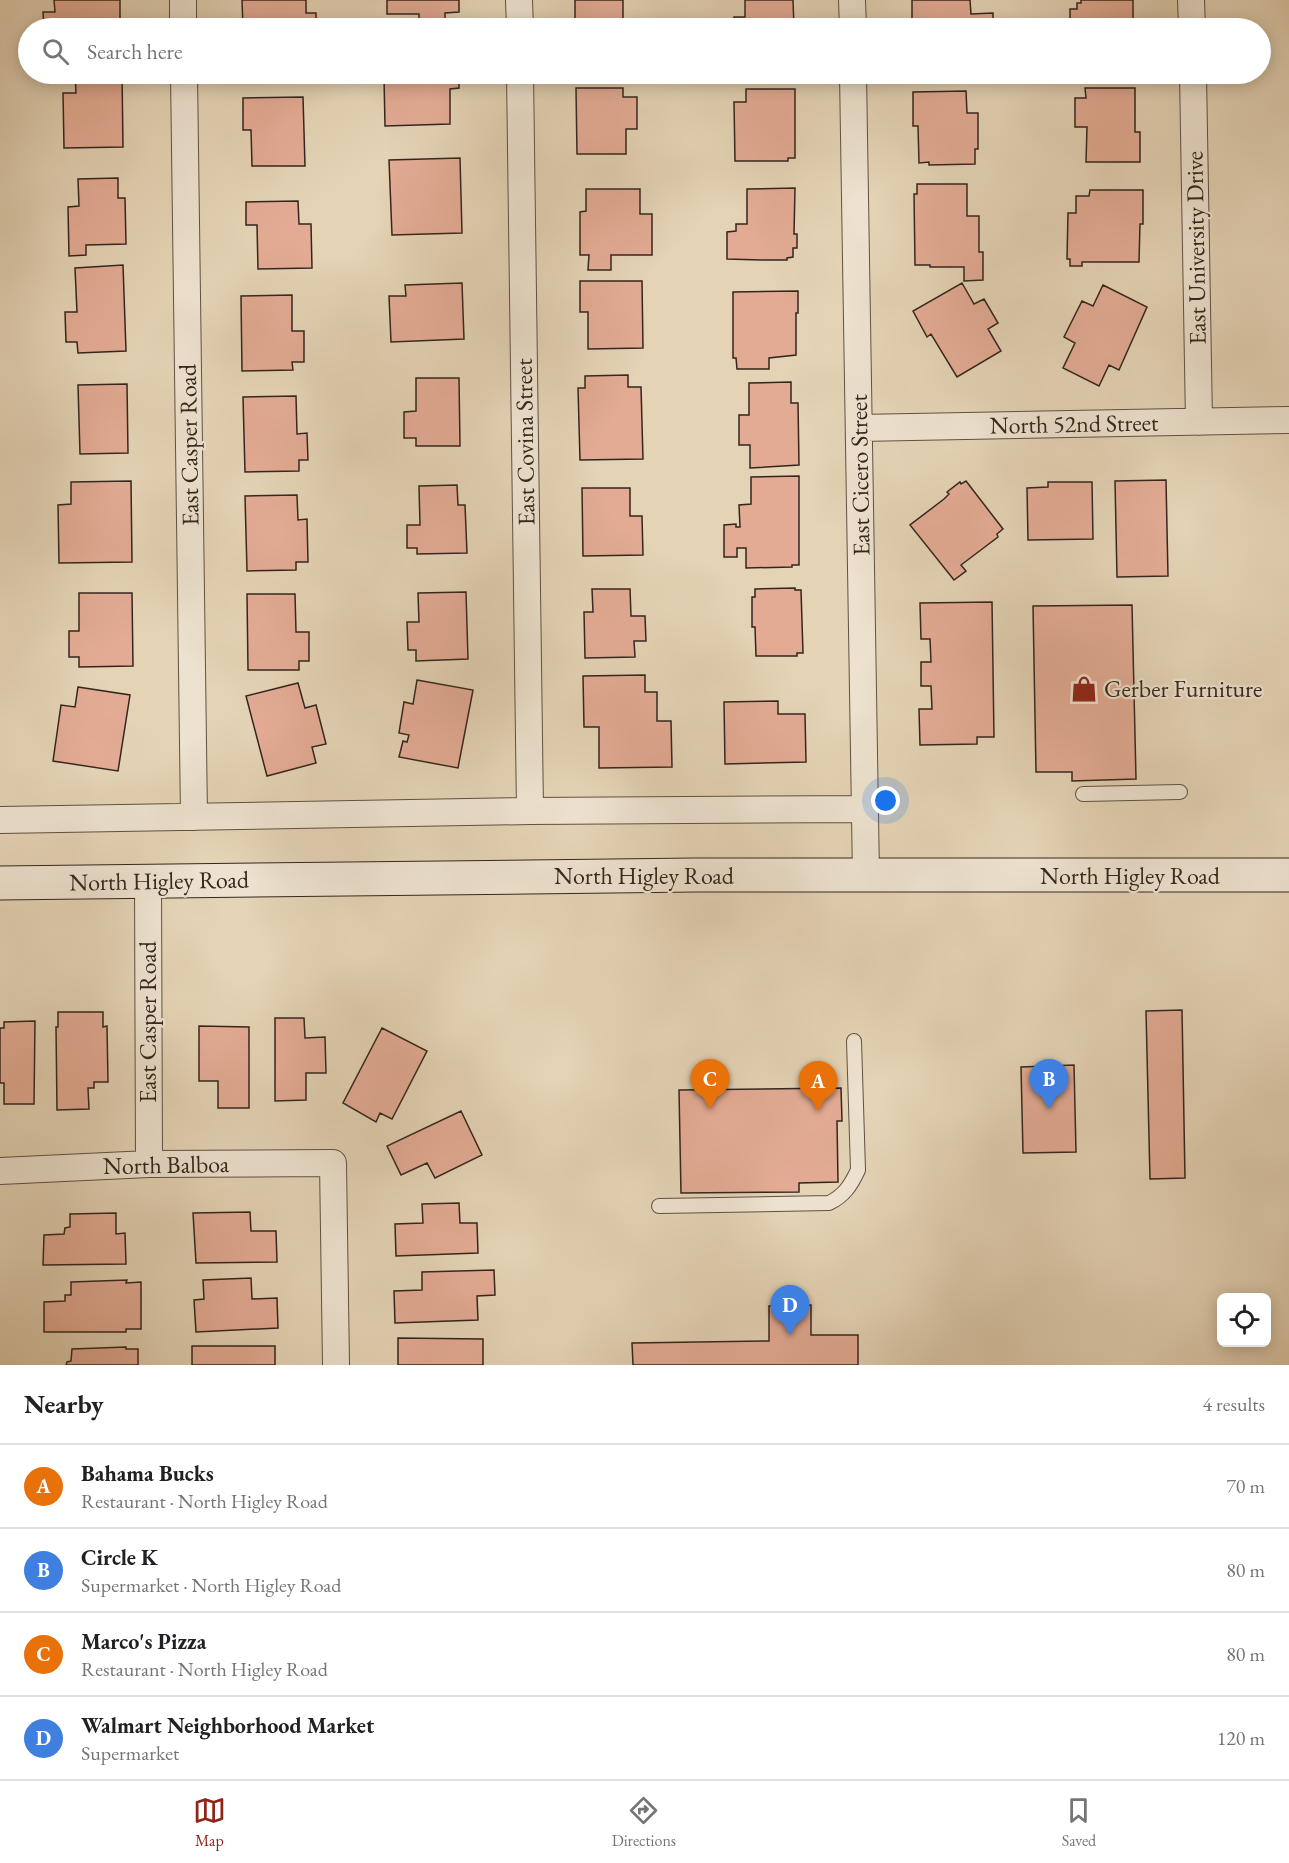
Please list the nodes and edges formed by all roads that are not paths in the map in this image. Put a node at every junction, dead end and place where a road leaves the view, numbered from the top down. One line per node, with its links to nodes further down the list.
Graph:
1 (183, 0): 5 (street)
2 (519, 0): 6 (street)
3 (852, 0): 7 (street)
4 (1191, 0): 8 (street)
5 (183, 18)
6 (520, 18)
7 (853, 18)
8 (1192, 18)
9 (184, 84): 20 (street, East Casper Road)
10 (520, 84): 19 (street, East Covina Street)
11 (854, 84): 15 (street, East Cicero Street)
12 (1193, 84): 14 (street, East University Drive)
13 (1289, 420): 14 (street, North 52nd Street)
14 (1199, 422): 15 (street, North 52nd Street)
15 (859, 428): 18 (street, East Cicero Street)
16 (1180, 792): 17 (lane)
17 (1083, 794)
18 (865, 809): 19 (street); 23 (street, East Cicero Street)
19 (530, 811): 20 (street)
20 (194, 817): 21 (street)
21 (0, 820)
22 (1289, 875): 23 (main road, North Higley Road)
23 (866, 876): 24 (main road, North Higley Road)
24 (148, 881): 25 (main road, North Higley Road); 27 (street, East Casper Road)
25 (0, 883)
26 (854, 1041): 29 (lane)
27 (148, 1164): 28 (street, North Balboa); 30 (street, North Balboa)
28 (0, 1171)
29 (659, 1206)
30 (336, 1365)

